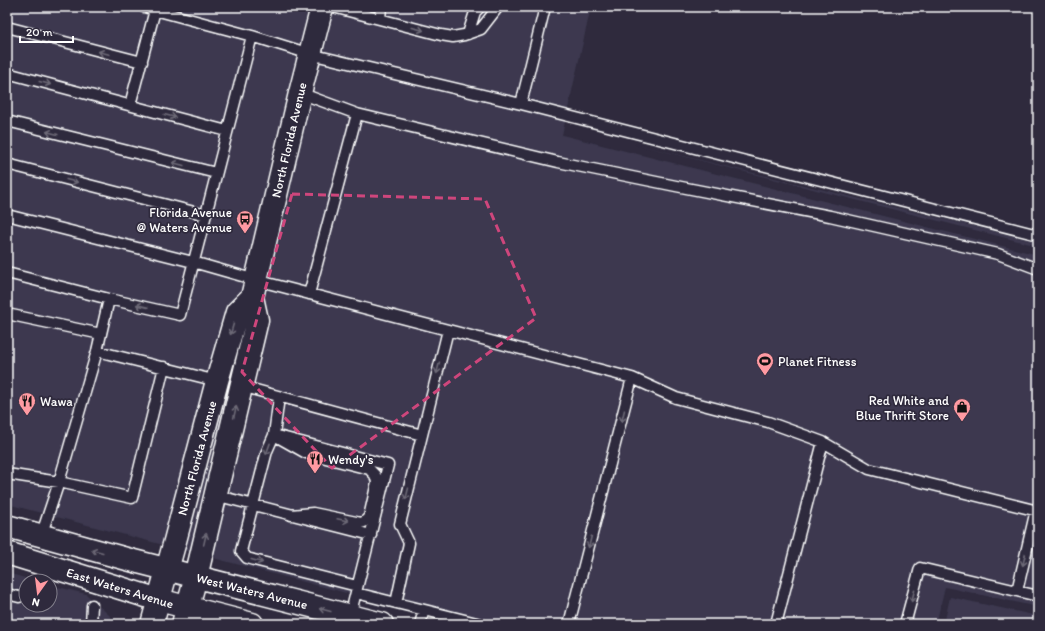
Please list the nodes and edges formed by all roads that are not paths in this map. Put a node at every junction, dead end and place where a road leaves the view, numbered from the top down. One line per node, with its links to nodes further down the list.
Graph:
1 (144, 7): 7 (lane)
2 (322, 7): 13 (main road, North Florida Avenue)
3 (333, 7): 9 (lane)
4 (381, 7): 9 (lane)
5 (498, 7): 11 (lane)
6 (545, 7): 17 (lane)
7 (155, 8): 12 (lane); 14 (lane)
8 (477, 9): 11 (lane)
9 (380, 19): 11 (lane, one-way to 11)
10 (7, 28): 14 (lane, one-way to 10)
11 (468, 34)
12 (252, 36): 13 (lane); 21 (lane)
13 (310, 54): 16 (main road, North Florida Avenue); 17 (lane)
14 (142, 62): 18 (lane)
15 (7, 73): 18 (lane, one-way to 18)
16 (300, 93): 19 (lane); 30 (main road, North Florida Avenue)
17 (521, 104): 26 (lane)
18 (130, 105): 21 (lane, one-way to 21)
19 (357, 114): 28 (lane); 31 (lane)
20 (7, 121): 23 (lane, one-way to 20)
21 (227, 131): 23 (lane)
22 (7, 164): 25 (lane, one-way to 25)
23 (216, 174): 25 (lane)
24 (7, 214): 27 (lane)
25 (206, 215): 27 (lane)
26 (1038, 235)
27 (193, 262): 30 (lane); 32 (lane, one-way to 32)
28 (1038, 269)
29 (7, 273): 32 (lane)
30 (254, 288): 31 (lane); 39 (main road, North Florida Avenue, one-way to 39); 40 (main road, North Florida Avenue)
31 (309, 294): 34 (lane)
32 (109, 299): 35 (lane)
33 (7, 314): 35 (lane)
34 (448, 330): 38 (lane); 43 (lane, one-way to 43)
35 (101, 334): 36 (lane)
36 (97, 351): 37 (lane); 46 (lane)
37 (164, 367): 39 (lane); 46 (lane)
38 (632, 378): 44 (lane); 75 (lane, one-way to 75)
39 (217, 381): 56 (main road, North Florida Avenue)
40 (241, 386): 41 (lane); 47 (main road, North Florida Avenue, one-way to 40)
41 (279, 397): 42 (lane); 43 (lane)
42 (274, 435): 48 (lane, one-way to 48); 50 (lane, one-way to 42); 53 (lane)
43 (422, 435): 64 (lane, one-way to 64)
44 (823, 442): 49 (lane); 76 (lane)
45 (7, 474): 46 (lane)
46 (59, 482): 54 (lane)
47 (215, 495): 48 (lane); 57 (main road, North Florida Avenue, one-way to 47)
48 (252, 505): 50 (lane); 58 (lane, one-way to 58)
49 (1037, 511): 52 (lane)
50 (291, 515): 53 (lane)
51 (7, 526): 54 (main road)
52 (1035, 530): 59 (lane, one-way to 59)
53 (371, 535): 58 (lane)
54 (41, 536): 56 (main road, one-way to 54)
55 (7, 553): 63 (main road, East Waters Avenue)
56 (168, 570): 57 (main road, West Waters Avenue); 63 (main road, North Florida Avenue)
57 (196, 577): 67 (main road, North Florida Avenue); 68 (main road, West Waters Avenue, one-way to 57)
58 (357, 590): 64 (lane); 68 (lane)
59 (1017, 591): 61 (lane); 77 (lane, one-way to 77)
60 (7, 594): 62 (lane)
61 (1038, 596)
62 (18, 597)
63 (159, 600): 67 (main road, East Waters Avenue); 70 (main road, North Florida Avenue)
64 (396, 603): 66 (lane)
65 (92, 604): 69 (lane)
66 (424, 610): 73 (lane); 74 (lane)
67 (185, 616): 71 (main road)
68 (350, 616): 72 (main road, West Waters Avenue)
69 (91, 624)
70 (152, 624)
71 (252, 624)
72 (382, 624)
73 (420, 624)
74 (481, 624)
75 (569, 624)
76 (776, 624)
77 (905, 624)

